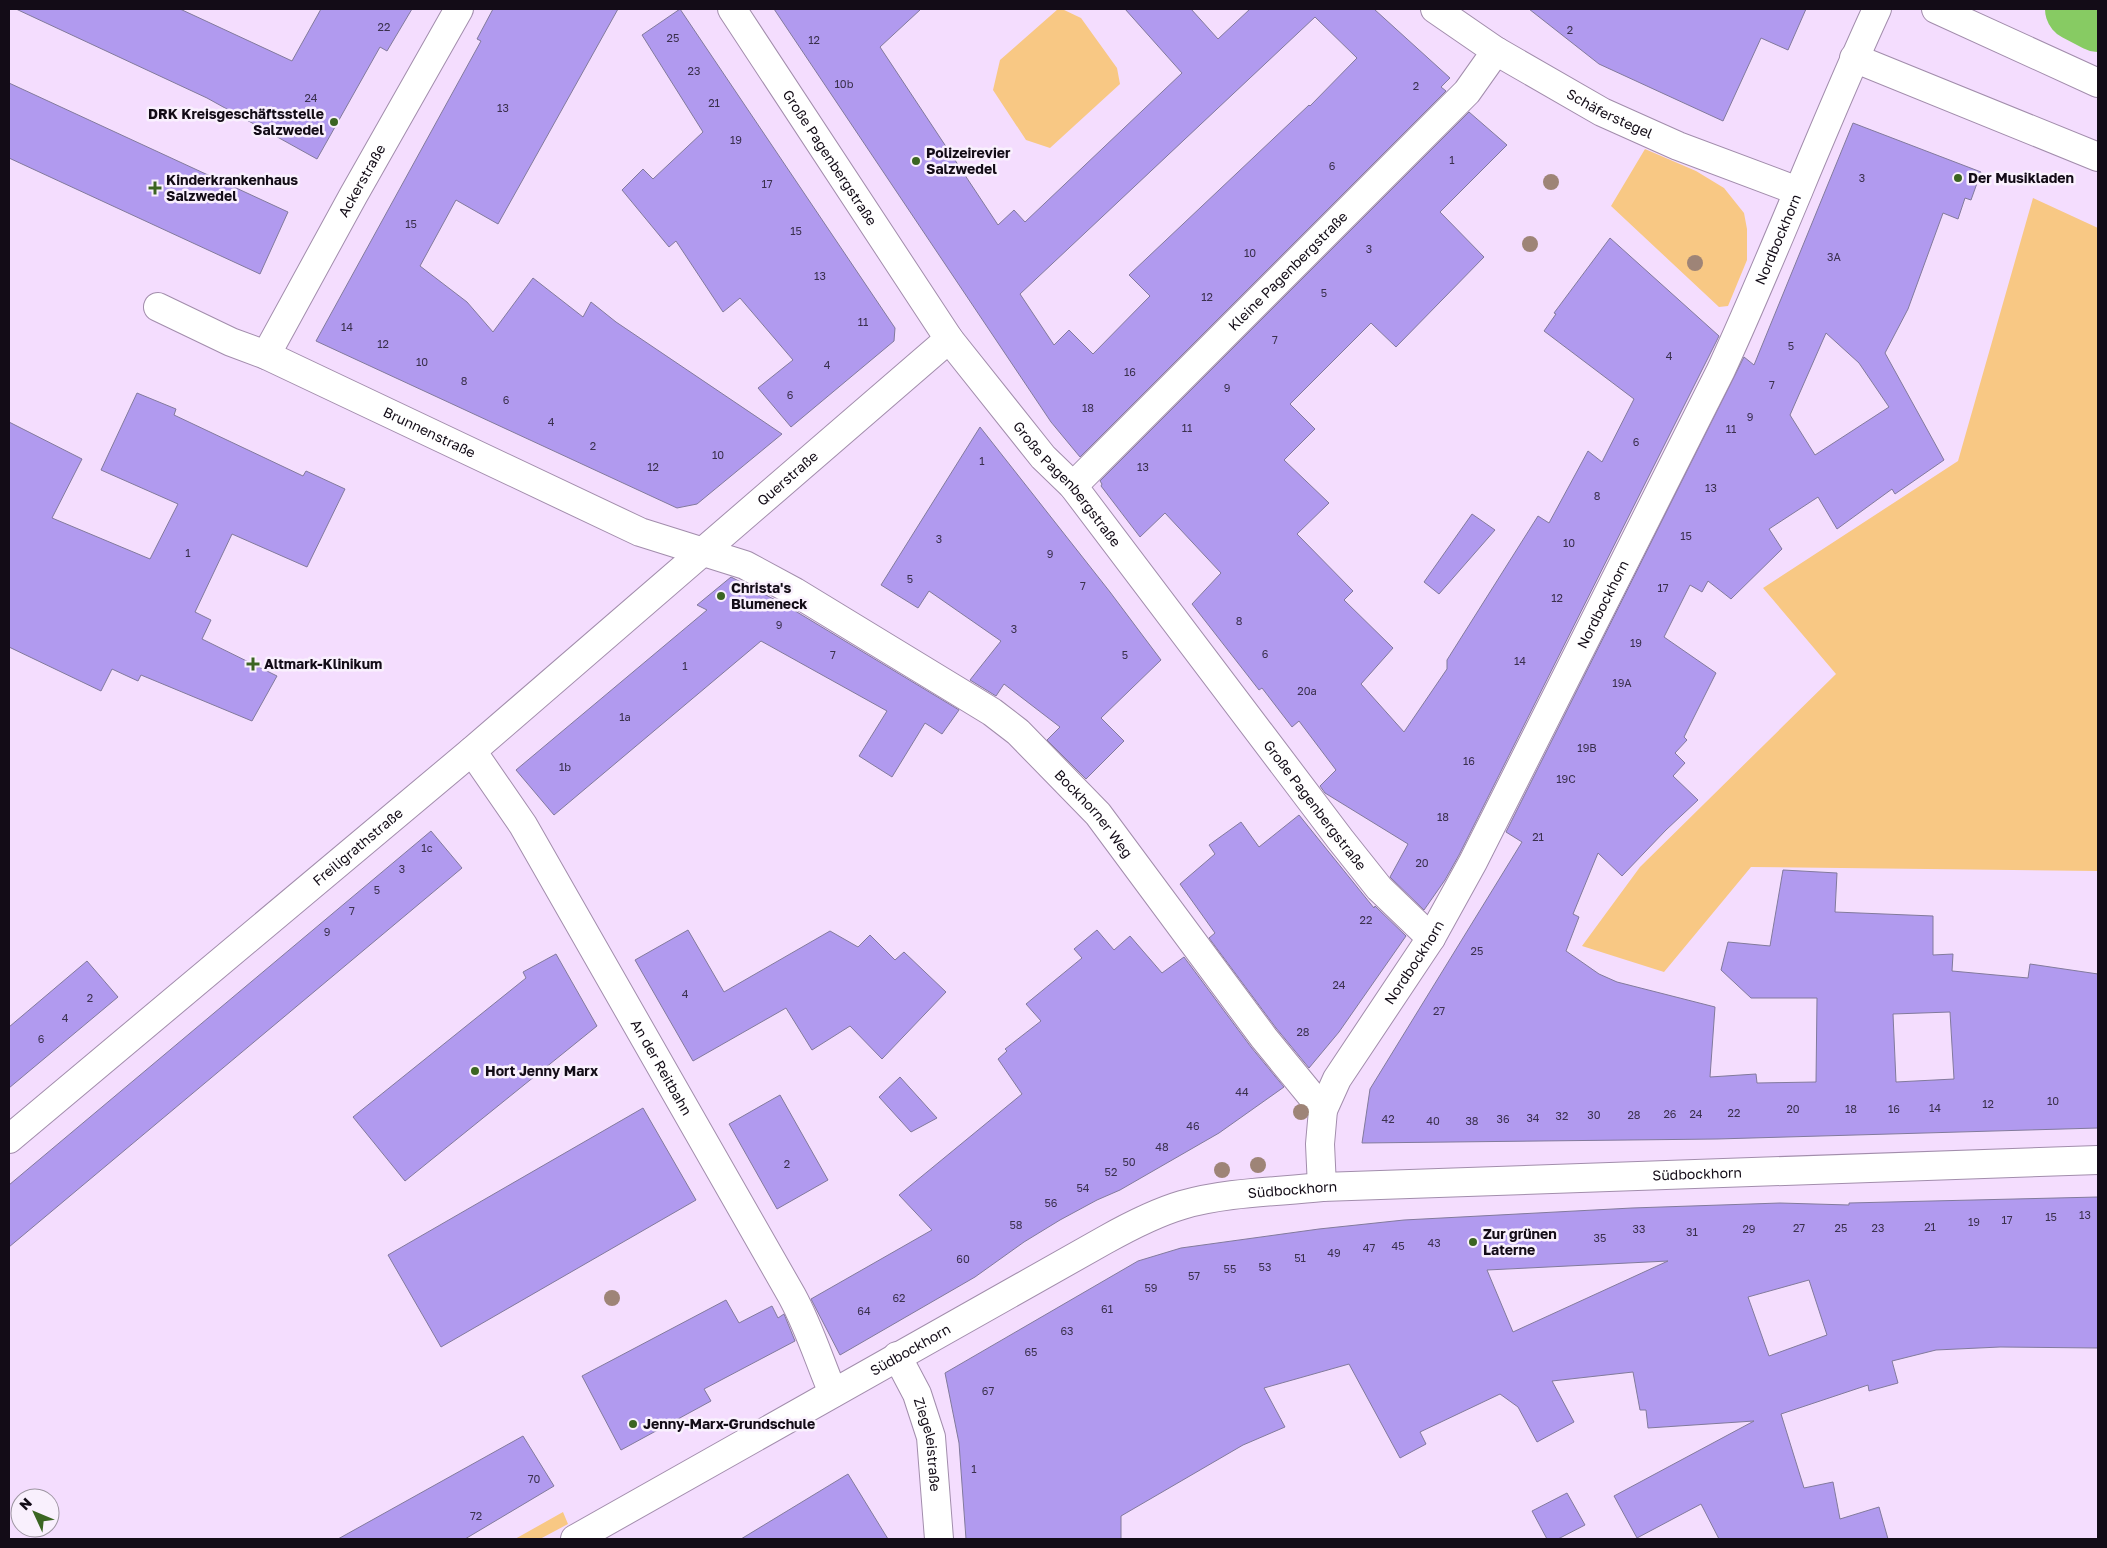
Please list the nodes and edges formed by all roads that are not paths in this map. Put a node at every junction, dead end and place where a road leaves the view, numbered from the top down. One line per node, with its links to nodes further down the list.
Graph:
1 (459, 9): 13 (street, Ackerstraße)
2 (732, 9): 12 (street, Große Pagenbergstraße)
3 (1435, 9): 6 (street, Schäferstegel)
4 (1877, 9): 7 (street, Nordbockhorn)
5 (1936, 9): 8 (street)
6 (1496, 51): 10 (street, Schäferstegel); 14 (street, Kleine Pagenbergstraße)
7 (1854, 58): 9 (street); 10 (street, Nordbockhorn)
8 (2098, 83)
9 (2098, 157)
10 (1798, 191): 17 (street, Nordbockhorn)
11 (158, 307): 13 (street, Brunnenstraße)
12 (949, 339): 14 (street, Große Pagenbergstraße); 15 (street, Querstraße)
13 (266, 354): 15 (street, Brunnenstraße)
14 (1073, 486): 17 (street, Große Pagenbergstraße)
15 (703, 552): 16 (street, Freiligrathstraße); 18 (street, Bockhorner Weg)
16 (472, 751): 19 (street, Freiligrathstraße); 23 (street, An der Reitbahn)
17 (1431, 938): 18 (street, Nordbockhorn)
18 (1323, 1110): 21 (street, Nordbockhorn)
19 (9, 1139)
20 (2098, 1160): 21 (street, Südbockhorn)
21 (1322, 1187): 22 (street, Südbockhorn)
22 (897, 1356): 23 (street, Südbockhorn); 25 (street, Ziegeleistraße)
23 (833, 1392): 24 (street, Südbockhorn)
24 (575, 1539)
25 (939, 1539)

